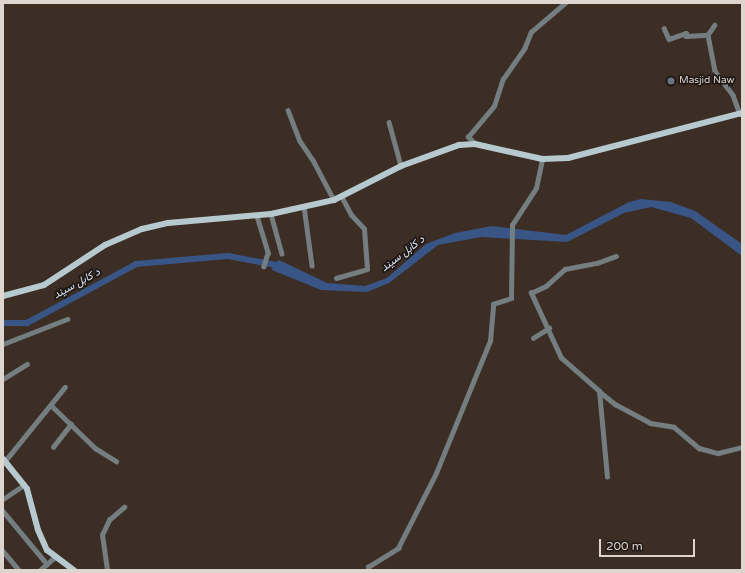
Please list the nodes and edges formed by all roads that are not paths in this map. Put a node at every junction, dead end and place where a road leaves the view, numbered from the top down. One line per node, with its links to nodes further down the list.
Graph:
1 (565, 3): 8 (street)
2 (714, 25): 4 (street)
3 (664, 28): 4 (street)
4 (708, 34): 6 (street)
5 (288, 110): 12 (street)
6 (741, 114): 9 (main road)
7 (389, 122): 10 (street)
8 (475, 144): 9 (main road); 10 (main road)
9 (542, 159): 48 (street)
10 (401, 166): 11 (main road)
11 (341, 196): 12 (main road); 20 (street)
12 (334, 200): 13 (main road)
13 (304, 206): 14 (main road); 18 (street)
14 (271, 214): 15 (main road); 16 (street)
15 (257, 216): 19 (street); 21 (main road)
16 (282, 254)
17 (616, 256): 23 (street)
18 (312, 265)
19 (264, 266)
20 (336, 278)
21 (3, 296)
22 (67, 319): 25 (street)
23 (549, 328): 24 (street); 29 (street)
24 (533, 338)
25 (3, 344)
26 (27, 364): 27 (street)
27 (3, 380)
28 (65, 387): 30 (street)
29 (599, 391): 33 (street); 36 (street)
30 (51, 405): 31 (street); 34 (street)
31 (71, 424): 32 (street); 35 (street)
32 (53, 447)
33 (742, 447)
34 (4, 460): 37 (main road)
35 (116, 461)
36 (607, 477)
37 (24, 485): 38 (street); 42 (main road)
38 (3, 499)
39 (124, 507): 47 (street)
40 (3, 511): 43 (street)
41 (3, 551): 44 (street)
42 (55, 557): 43 (street); 46 (main road)
43 (47, 564): 45 (street)
44 (19, 570)
45 (40, 570)
46 (74, 570)
47 (107, 570)
48 (368, 570)

